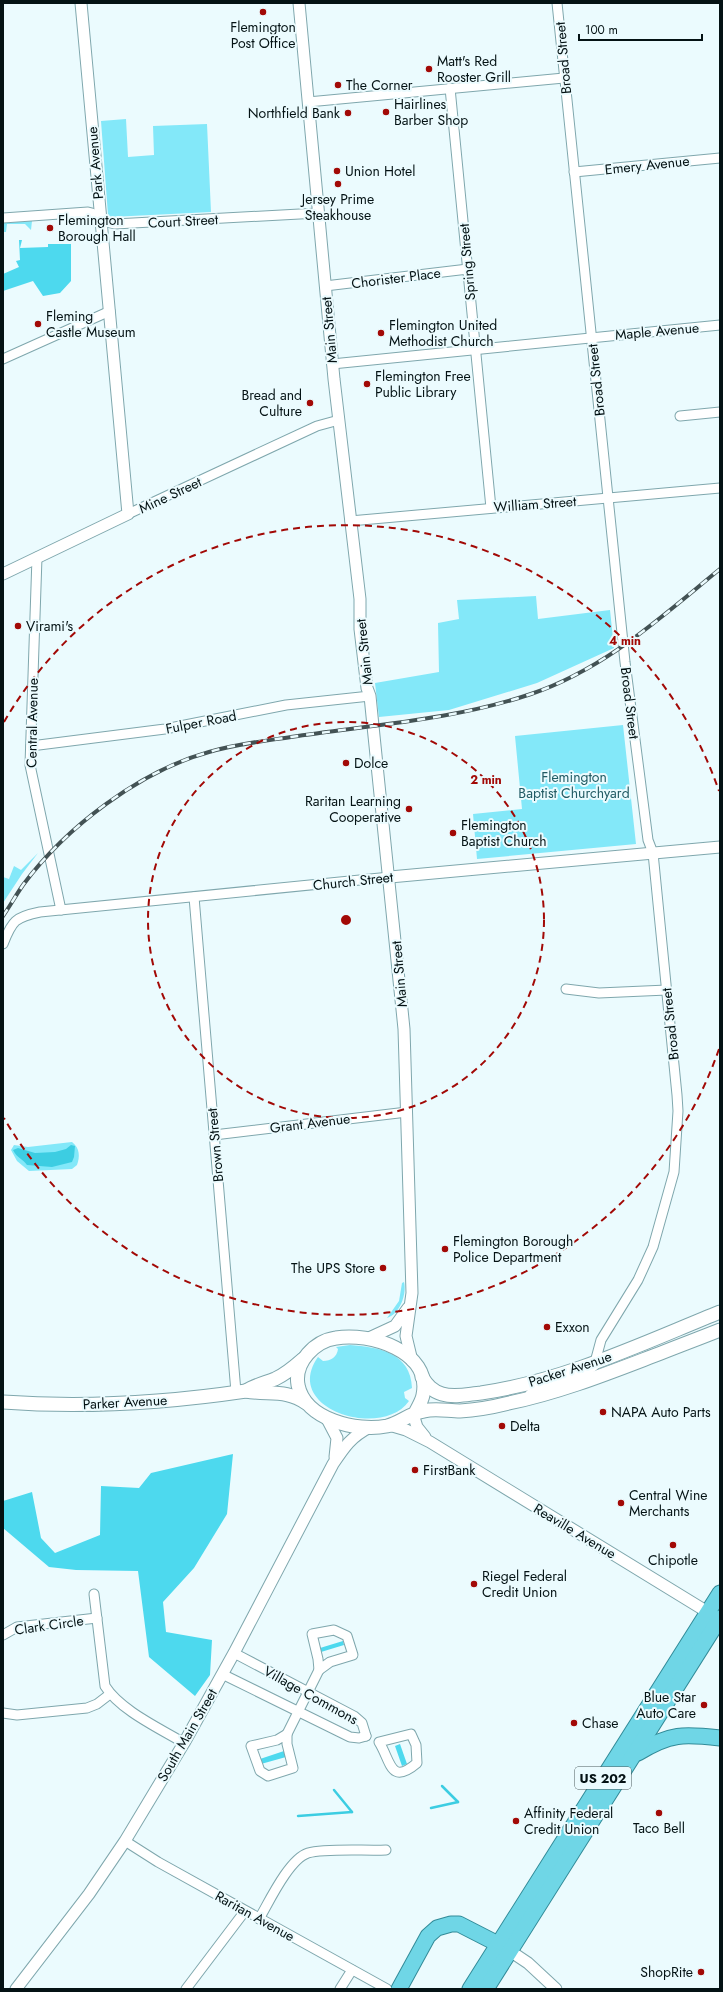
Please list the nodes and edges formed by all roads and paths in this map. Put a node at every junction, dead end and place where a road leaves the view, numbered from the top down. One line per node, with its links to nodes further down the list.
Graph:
1 (81, 3): 11 (street, Park Avenue)
2 (299, 3): 6 (street, Main Street)
3 (557, 3): 4 (street, Broad Street)
4 (564, 78): 5 (street); 8 (street, Broad Street)
5 (450, 88): 6 (street); 12 (street, Spring Street)
6 (308, 102): 9 (street, Main Street)
7 (720, 158): 8 (street, Emery Avenue)
8 (574, 172): 16 (street, Broad Street)
9 (318, 213): 11 (street, Court Street); 13 (street, Main Street)
10 (3, 218): 11 (street, Court Street)
11 (100, 219): 14 (street, Park Avenue)
12 (468, 269): 13 (street, Chorister Place); 17 (street, Spring Street)
13 (325, 286): 19 (street, Main Street)
14 (110, 311): 18 (street); 26 (street, Park Avenue)
15 (720, 325): 16 (street, Maple Avenue)
16 (592, 337): 17 (street, Maple Avenue); 24 (street, Broad Street)
17 (475, 349): 19 (street, Maple Avenue); 25 (street, Spring Street)
18 (3, 359)
19 (332, 364): 22 (street, Main Street)
20 (720, 412): 21 (street)
21 (680, 416)
22 (339, 420): 26 (street, Mine Street); 27 (street, Main Street)
23 (720, 488): 24 (street, William Street)
24 (608, 499): 25 (street, William Street); 33 (street, Broad Street)
25 (491, 508): 27 (street, William Street)
26 (128, 514): 28 (street, Mine Street)
27 (350, 521): 30 (street, Main Street)
28 (37, 557): 29 (street, Mine Street); 31 (street, Central Avenue)
29 (3, 574)
30 (370, 696): 31 (street, Fulper Road); 34 (street, Main Street)
31 (31, 746): 36 (street, Central Avenue)
32 (720, 847): 33 (street, Church Street)
33 (653, 854): 34 (street, Church Street); 39 (street, Broad Street)
34 (390, 877): 35 (street, Church Street); 40 (street, Main Street)
35 (194, 897): 36 (street, Church Street); 41 (street, Brown Street)
36 (61, 910): 37 (street, Church Street)
37 (3, 944)
38 (566, 989): 39 (street)
39 (667, 990): 48 (street, Broad Street)
40 (406, 1112): 41 (street, Grant Avenue); 42 (street, Main Street)
41 (214, 1135): 50 (street, Brown Street)
42 (411, 1302): 45 (street); 47 (street, Main Street)
43 (720, 1312): 48 (main road, Packer Avenue)
44 (720, 1330): 51 (main road, Packer Avenue)
45 (369, 1338): 46 (main road); 47 (main road)
46 (306, 1356): 50 (main road, Parker Avenue); 53 (main road)
47 (412, 1361): 49 (main road)
48 (595, 1361): 49 (main road, Packer Avenue); 51 (street)
49 (421, 1375): 54 (main road)
50 (241, 1391): 52 (main road, Parker Avenue); 53 (main road, Parker Avenue)
51 (519, 1401): 54 (main road, Packer Avenue)
52 (3, 1402)
53 (309, 1405): 55 (main road)
54 (414, 1413): 56 (main road); 58 (street, Reaville Avenue)
55 (326, 1417): 57 (main road); 59 (street, South Main Street)
56 (389, 1425): 57 (main road); 58 (street, Reaville Avenue)
57 (370, 1427): 59 (street, South Main Street)
58 (430, 1442): 62 (street, Reaville Avenue)
59 (333, 1464): 65 (street, South Main Street)
60 (720, 1593): 62 (highway, US 202)
61 (94, 1594): 63 (street, Clark Circle)
62 (717, 1617): 77 (highway, US 202); 82 (highway, US 202)
63 (97, 1618): 64 (street, Clark Circle); 69 (street, Clark Circle)
64 (3, 1635)
65 (234, 1653): 67 (street, South Main Street); 68 (street, Village Commons)
66 (319, 1670): 66 (street); 68 (street)
67 (222, 1674): 70 (street, Village Commons); 76 (street, South Main Street)
68 (308, 1692): 70 (street); 73 (street, Village Commons)
69 (110, 1694): 71 (street); 76 (street, Clark Circle)
70 (298, 1712): 72 (street); 73 (street, Village Commons)
71 (3, 1713)
72 (287, 1734): 72 (street)
73 (366, 1736): 75 (street)
74 (720, 1738): 77 (highway)
75 (379, 1742): 75 (street)
76 (184, 1743): 78 (street, South Main Street)
77 (634, 1755): 82 (highway, US 202)
78 (125, 1841): 80 (street, Raritan Avenue); 84 (street, South Main Street)
79 (386, 1850): 81 (street)
80 (245, 1910): 81 (street, Raritan Avenue); 85 (street)
81 (259, 1919): 83 (street, Raritan Avenue)
82 (504, 1947): 88 (highway); 89 (highway, US 202); 90 (highway, US 202); 91 (street)
83 (352, 1970): 86 (street); 87 (street, Raritan Avenue)
84 (16, 1989)
85 (186, 1989)
86 (340, 1989)
87 (387, 1989)
88 (399, 1989)
89 (470, 1989)
90 (486, 1989)
91 (556, 1989)

